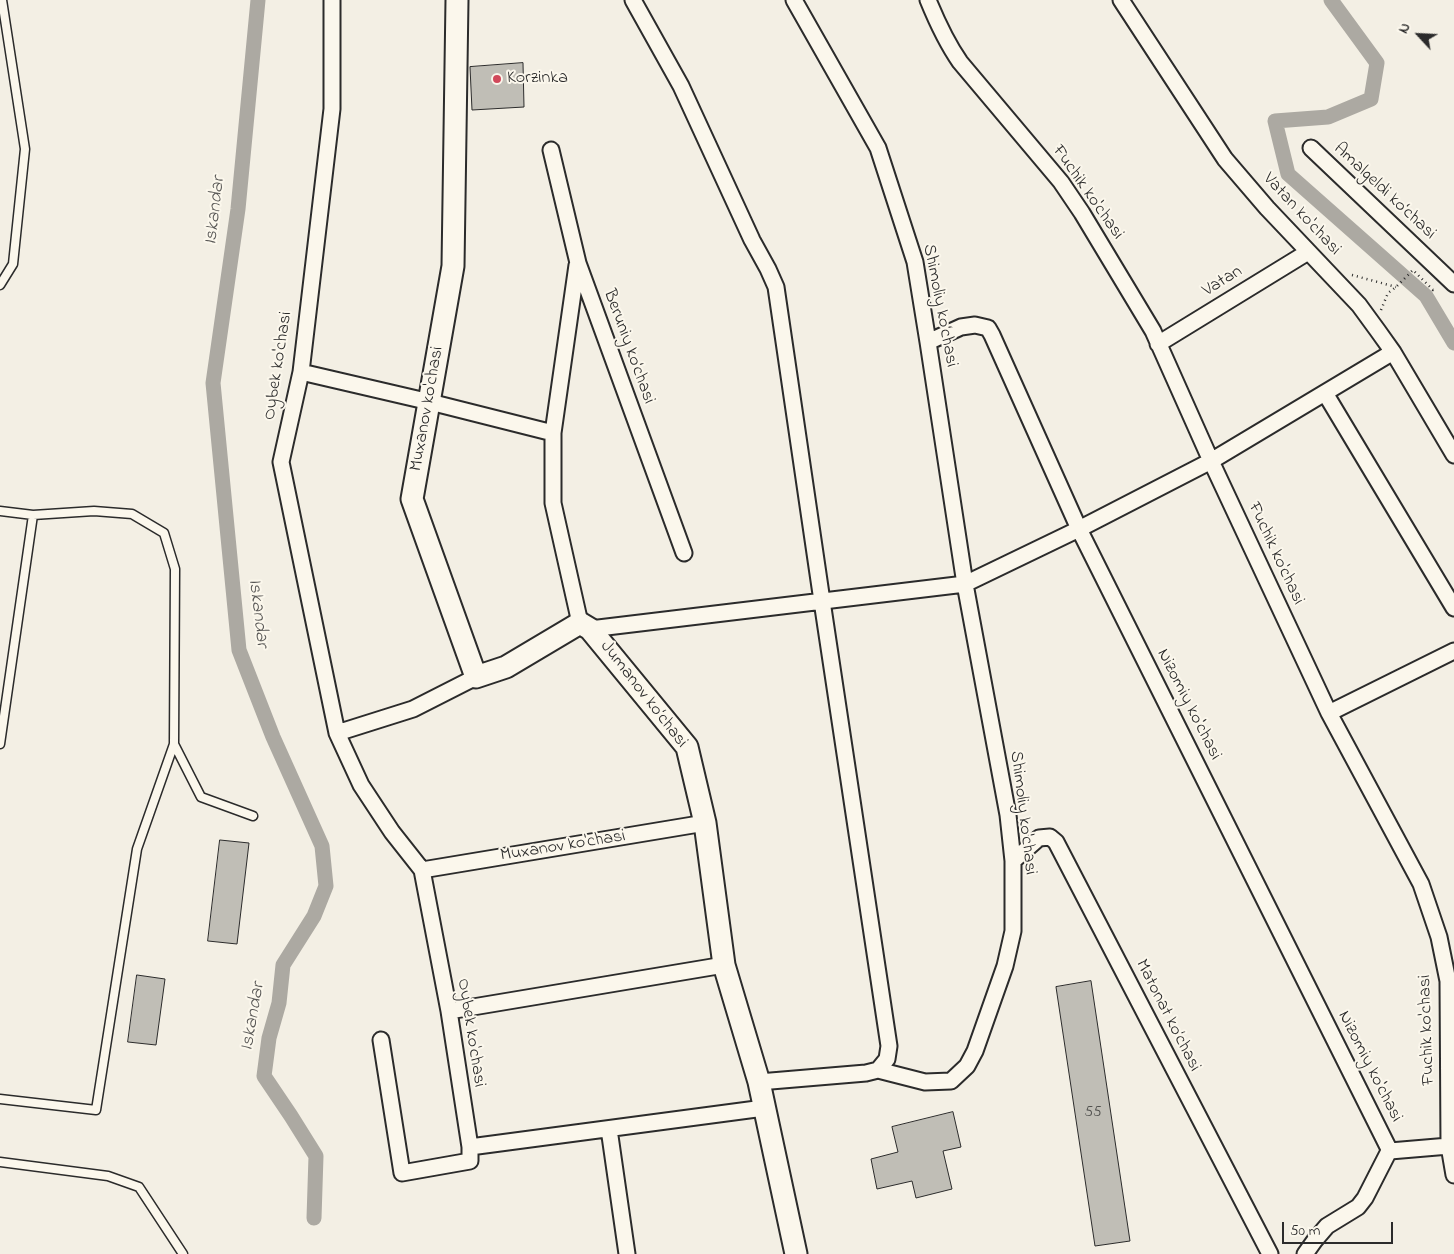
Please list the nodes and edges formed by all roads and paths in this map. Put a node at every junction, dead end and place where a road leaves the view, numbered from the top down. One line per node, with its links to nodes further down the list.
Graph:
1 (2, 0): 13 (lane)
2 (332, 0): 21 (street, Oybek ko'chasi)
3 (457, 0): 23 (street, Muxanov ko'chasi)
4 (633, 0): 32 (street)
5 (794, 0): 18 (street, Shimoliy ko‘chasi)
6 (928, 0): 19 (street, Fuchik ko'chasi)
7 (1121, 0): 10 (street, Vatan ko'chasi)
8 (1311, 148): 14 (street, Amalgeldi ko‘chasi)
9 (551, 150): 11 (street, Beruniy ko‘chasi)
10 (1308, 252): 17 (street, Vatan ko'chasi); 19 (street, Vatan)
11 (578, 263): 24 (street, Jumanov ko‘chasi); 30 (street, Beruniy ko‘chasi)
12 (1348, 274): 15 (path)
13 (0, 284)
14 (1454, 284)
15 (1396, 287): 16 (path); 17 (path)
16 (1433, 290)
17 (1378, 331): 20 (street, Vatan ko'chasi)
18 (928, 342): 29 (street, Nizomiy ko'chasi); 31 (street, Shimoliy ko‘chasi)
19 (1158, 344): 26 (street, Fuchik ko'chasi)
20 (1393, 352): 22 (street, Jumanov ko‘chasi); 25 (street, Vatan ko'chasi)
21 (301, 372): 23 (street); 38 (street, Oybek ko'chasi)
22 (1325, 393): 26 (street, Jumanov ko‘chasi); 33 (street)
23 (430, 402): 24 (street); 36 (street, Muxanov ko'chasi)
24 (553, 433): 34 (street, Jumanov ko‘chasi)
25 (1454, 455)
26 (1211, 461): 29 (street, Jumanov ko‘chasi); 37 (street, Fuchik ko'chasi)
27 (0, 511): 28 (lane)
28 (32, 515): 39 (lane); 40 (lane)
29 (1079, 529): 31 (street, Jumanov ko‘chasi); 56 (street, Nizomiy ko'chasi)
30 (684, 553)
31 (965, 584): 32 (street, Jumanov ko‘chasi); 43 (street, Shimoliy ko'chasi)
32 (822, 601): 34 (street, Jumanov ko‘chasi); 49 (street)
33 (1454, 608)
34 (585, 626): 36 (street); 42 (street, Jumanov ko‘chasi)
35 (1454, 651): 37 (street)
36 (476, 677): 38 (street)
37 (1329, 713): 46 (street, Fuchik ko'chasi)
38 (337, 733): 44 (street, Oybek ko'chasi)
39 (0, 744)
40 (174, 744): 41 (lane); 51 (lane)
41 (253, 816)
42 (705, 823): 44 (street, Muxanov ko'chasi); 45 (street, Jumanov ko‘chasi)
43 (1013, 861): 49 (street, Shimoliy ko'chasi); 62 (street, Matonat ko‘chasi)
44 (422, 870): 47 (street, Oybek ko'chasi)
45 (724, 965): 47 (street); 50 (street, Jumanov ko‘chasi)
46 (1451, 980): 54 (street, Fuchik ko'chasi)
47 (449, 1011): 55 (street, Oybek ko'chasi)
48 (381, 1040): 55 (street)
49 (878, 1070): 50 (street)
50 (759, 1082): 52 (street, Jumanov ko‘chasi)
51 (0, 1099)
52 (764, 1108): 53 (street); 61 (street, Jumanov ko‘chasi)
53 (609, 1129): 55 (street); 60 (street)
54 (1449, 1146): 56 (street); 58 (street, Fuchik ko'chasi)
55 (470, 1147)
56 (1390, 1151): 63 (street)
57 (0, 1162): 59 (lane)
58 (1454, 1175)
59 (183, 1254)
60 (627, 1254)
61 (796, 1254)
62 (1270, 1254)
63 (1305, 1254)

